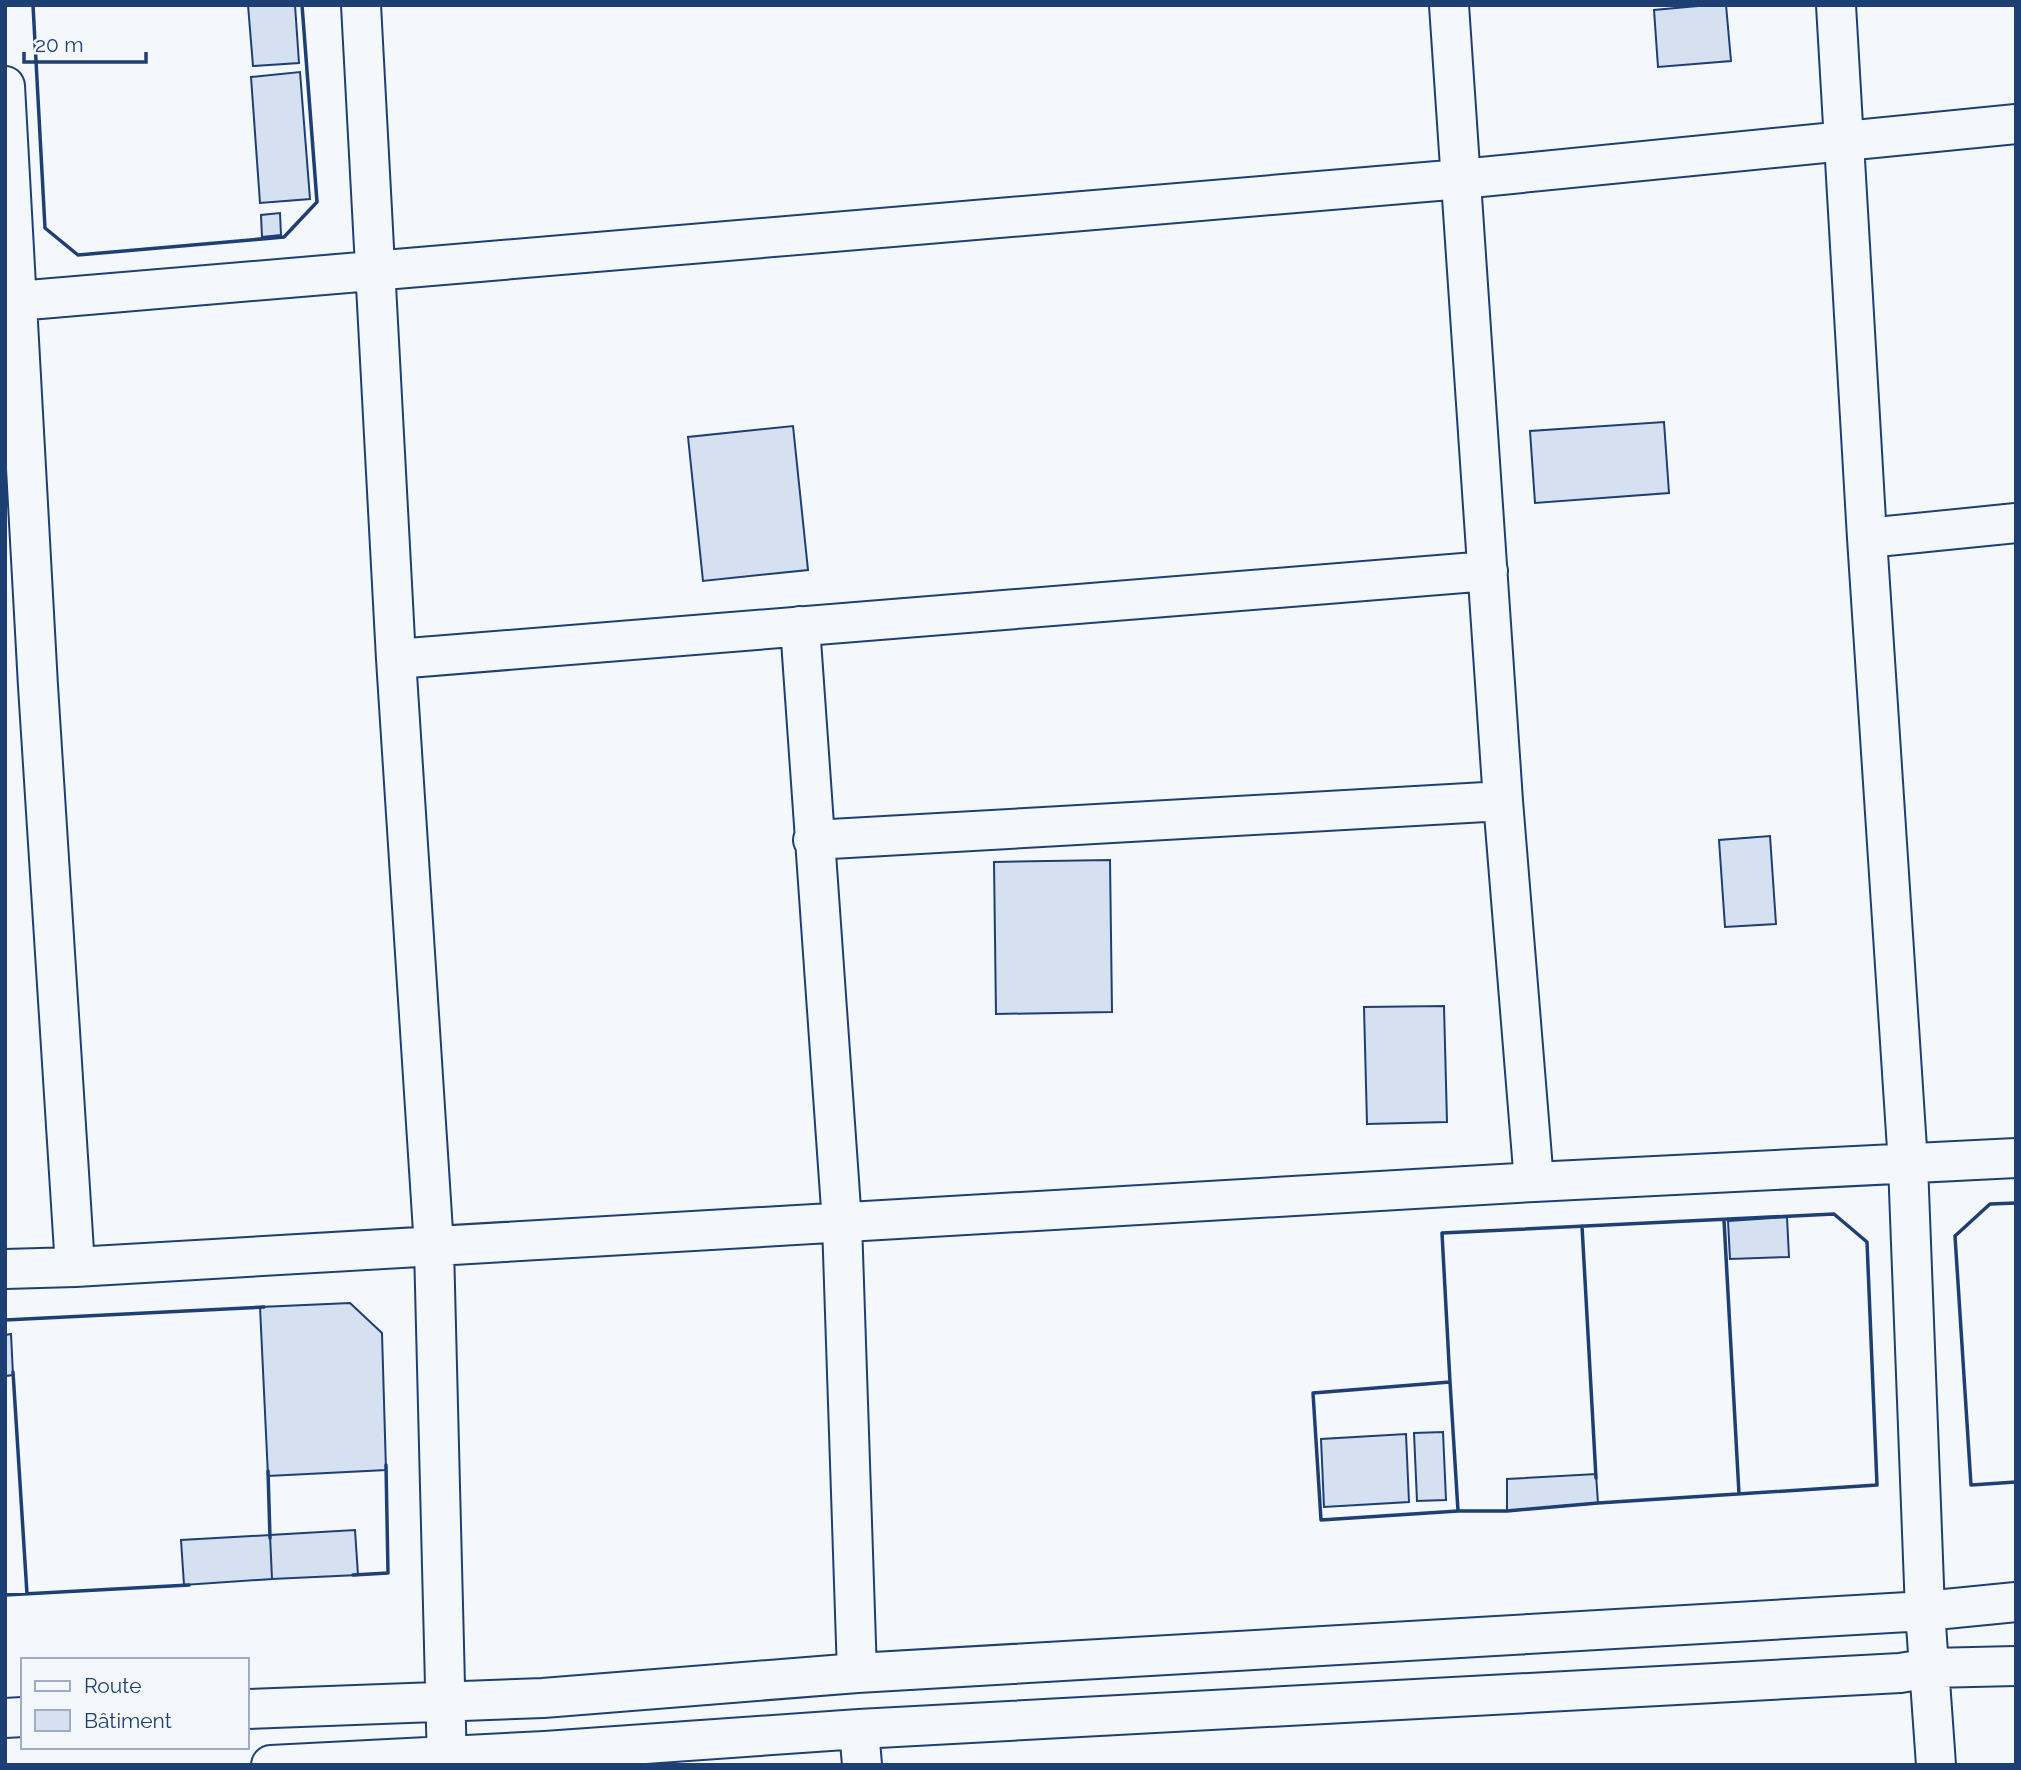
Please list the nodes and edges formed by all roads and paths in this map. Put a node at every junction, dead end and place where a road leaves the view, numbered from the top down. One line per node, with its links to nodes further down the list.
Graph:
1 (361, 5): 8 (street)
2 (1449, 5): 7 (street)
3 (1836, 5): 6 (street)
4 (5, 86): 9 (street)
5 (2016, 124): 6 (street)
6 (1844, 141): 7 (street); 11 (street)
7 (1461, 179): 8 (street); 12 (street)
8 (376, 270): 9 (street); 14 (street)
9 (11, 301): 15 (street)
10 (2016, 523): 11 (street)
11 (1867, 538): 19 (street)
12 (1488, 570): 13 (street); 16 (street)
13 (800, 626): 14 (street); 17 (street)
14 (396, 659): 22 (street)
15 (22, 688): 23 (street)
16 (1503, 801): 17 (street); 20 (street)
17 (813, 840): 21 (street)
18 (2016, 1158): 19 (street)
19 (1908, 1164): 20 (street); 26 (street)
20 (1534, 1182): 21 (street)
21 (842, 1223): 22 (street); 29 (street)
22 (434, 1247): 23 (street); 30 (street)
23 (75, 1268): 24 (street)
24 (5, 1269)
25 (2016, 1602): 26 (street)
26 (1925, 1611): 28 (street); 29 (street)
27 (2016, 1666): 28 (street)
28 (1930, 1668): 32 (street); 35 (street)
29 (857, 1673): 30 (street)
30 (446, 1702): 31 (street); 33 (street)
31 (248, 1709)
32 (861, 1747): 33 (street)
33 (447, 1760): 34 (street)
34 (271, 1765)
35 (1936, 1765)

